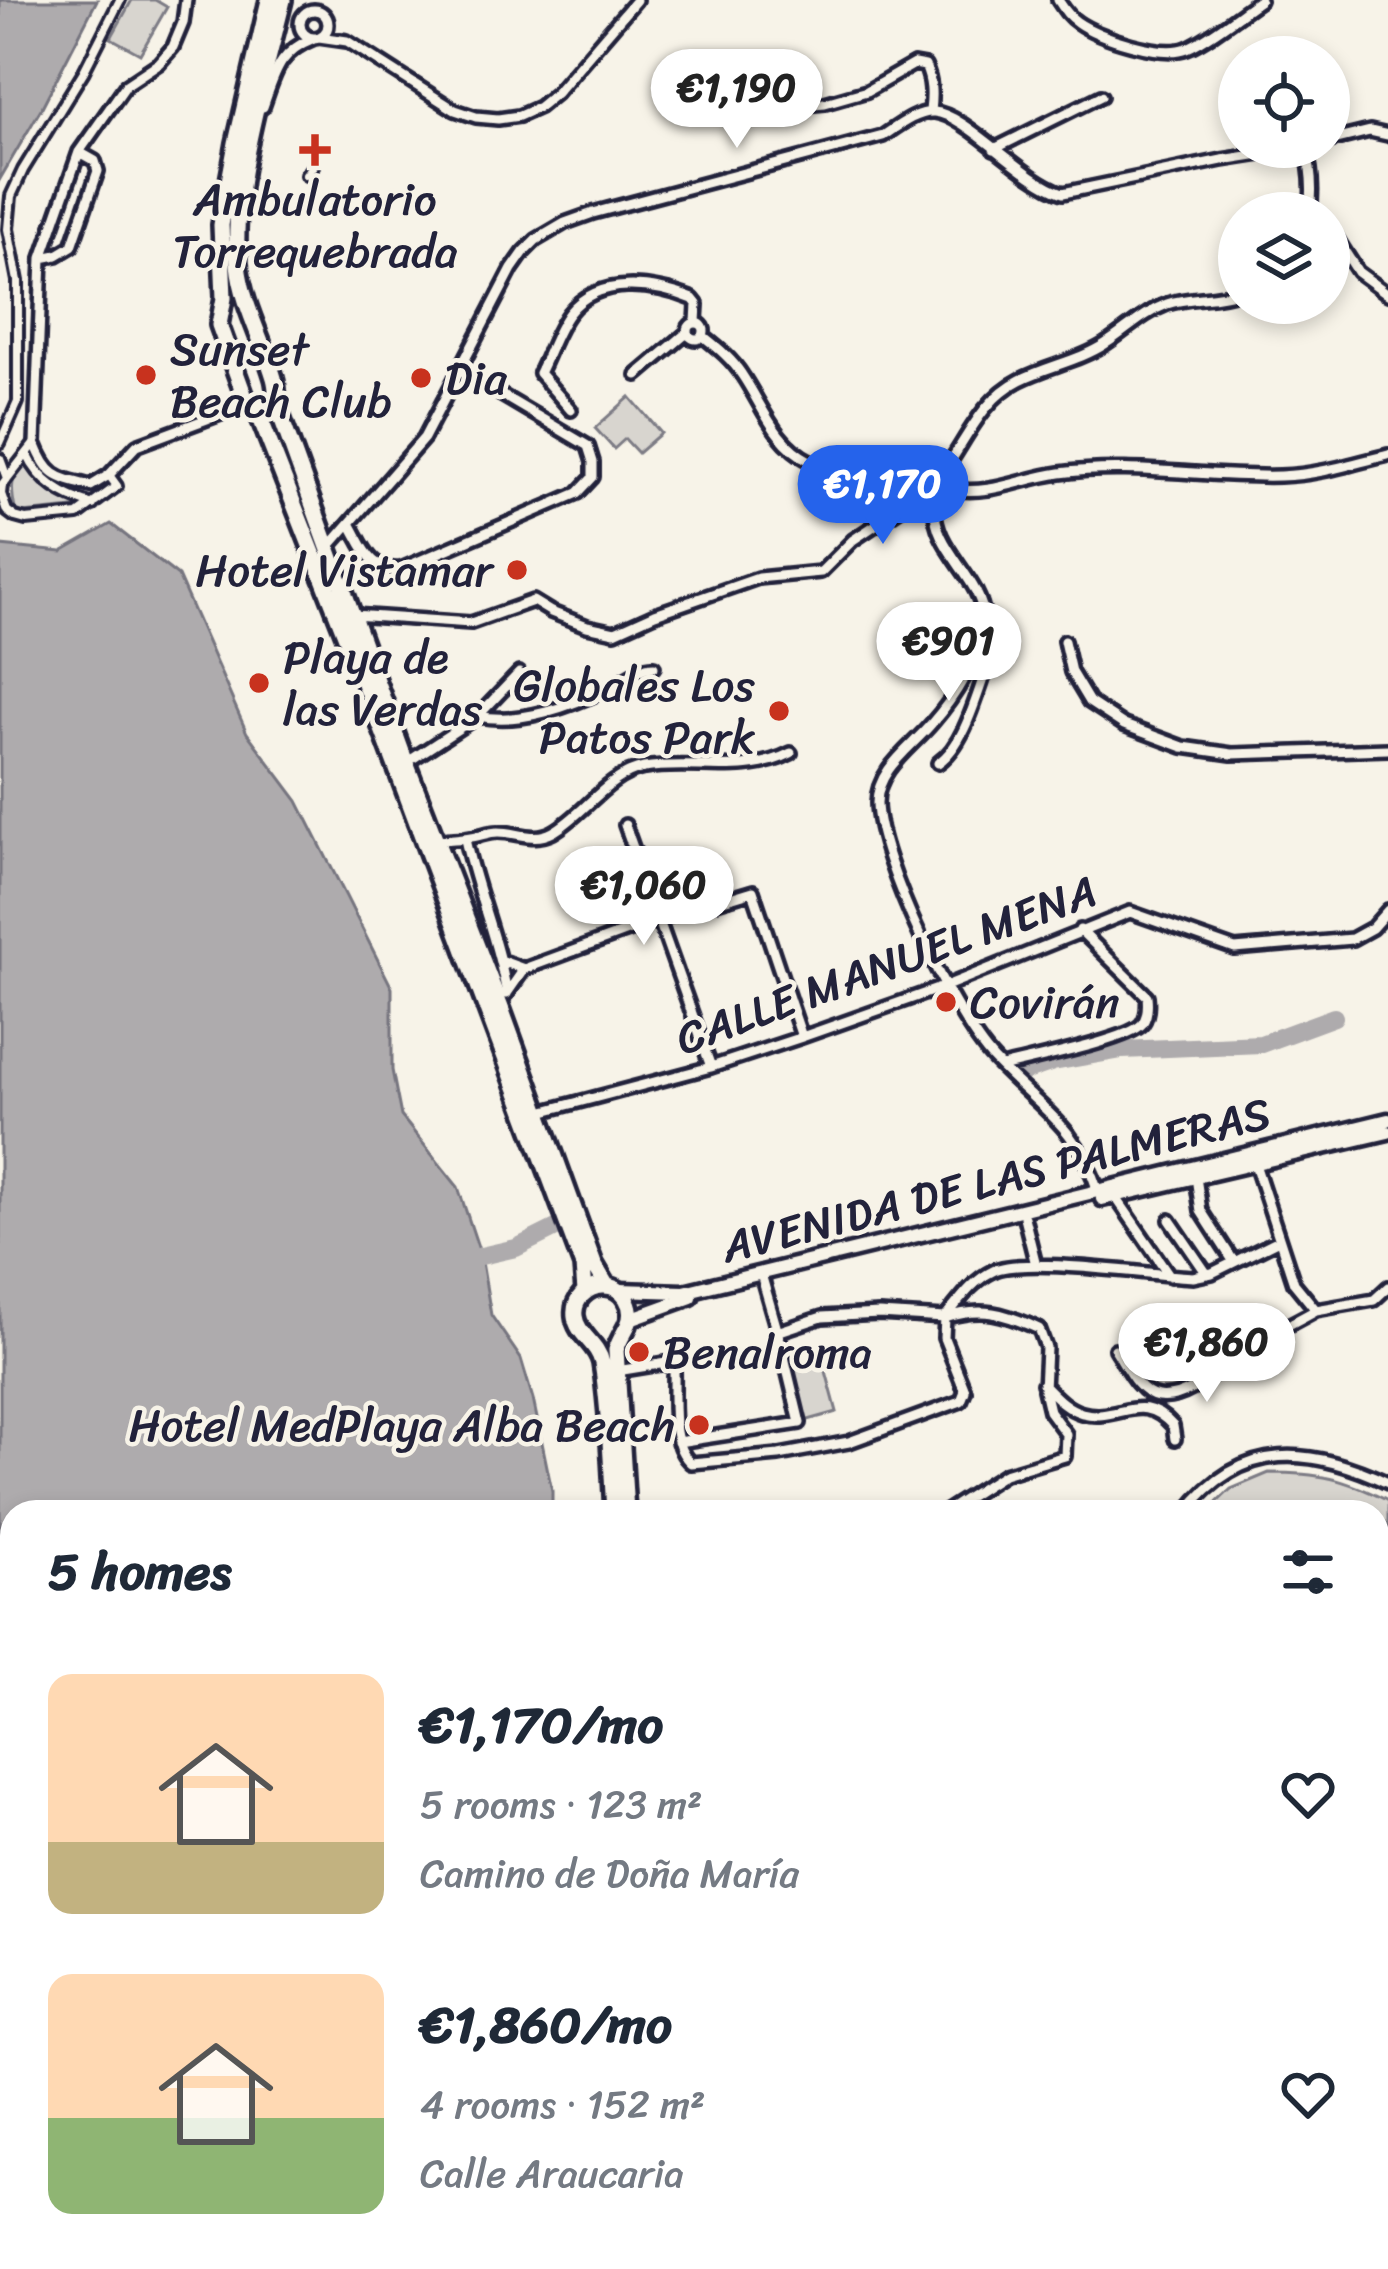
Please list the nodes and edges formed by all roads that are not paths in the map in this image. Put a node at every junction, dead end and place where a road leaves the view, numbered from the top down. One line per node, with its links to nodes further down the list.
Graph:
1 (120, 0): 38 (street)
2 (186, 0): 22 (street)
3 (269, 0): 31 (main road)
4 (283, 0): 20 (main road)
5 (301, 0): 11 (street)
6 (319, 0): 10 (street)
7 (636, 0): 13 (street)
8 (1058, 0): 9 (street)
9 (1260, 0)
10 (326, 16): 11 (street); 12 (street); 13 (street)
11 (300, 23): 12 (street)
12 (316, 38): 13 (street); 20 (street)
13 (346, 41): 14 (street)
14 (343, 54)
15 (1101, 96): 21 (street)
16 (803, 105): 17 (street)
17 (930, 111): 21 (street); 33 (street)
18 (1350, 135): 19 (street)
19 (1388, 135)
20 (250, 144): 30 (main road)
21 (994, 149): 23 (street)
22 (79, 152): 26 (street); 26 (street)
23 (1218, 161)
24 (313, 166): 25 (street)
25 (306, 176)
26 (42, 258): 39 (street)
27 (1350, 259): 28 (street)
28 (1388, 294)
29 (1218, 295): 43 (street)
30 (246, 305): 31 (main road); 35 (main road)
31 (223, 309): 36 (main road)
32 (692, 327): 34 (street); 37 (street); 46 (street)
33 (461, 370): 50 (street); 50 (street)
34 (637, 374)
35 (275, 394): 36 (main road); 51 (main road)
36 (252, 404): 44 (street); 64 (main road)
37 (571, 410)
38 (0, 443)
39 (35, 443): 40 (street); 44 (street)
40 (26, 453): 45 (street); 49 (street)
41 (1388, 455): 47 (street)
42 (0, 459): 45 (street)
43 (944, 471): 46 (street); 47 (street)
44 (109, 475): 49 (street)
45 (7, 478): 49 (street)
46 (920, 489): 48 (street); 52 (street)
47 (952, 489): 48 (street)
48 (935, 502): 54 (street)
49 (94, 505)
50 (351, 524): 51 (street)
51 (329, 548): 52 (main road)
52 (353, 615): 60 (main road)
53 (1064, 641): 58 (street)
54 (979, 643): 61 (street); 70 (street)
55 (654, 667): 57 (street)
56 (519, 674): 57 (street)
57 (478, 716): 60 (street)
58 (1388, 749)
59 (791, 753): 63 (street)
60 (406, 763): 64 (main road)
61 (938, 763)
62 (625, 825): 66 (street)
63 (465, 839): 64 (street); 68 (street)
64 (431, 845): 71 (main road); 91 (main road)
65 (1388, 910): 67 (street, CALLE MANUEL MENA)
66 (657, 920): 69 (street); 72 (street); 73 (street)
67 (1081, 930): 70 (street, CALLE MANUEL MENA); 74 (street)
68 (502, 961): 69 (street); 71 (street)
69 (524, 969): 71 (street)
70 (946, 986): 72 (street, CALLE MANUEL MENA); 74 (street)
71 (504, 1001): 75 (main road)
72 (802, 1037): 73 (street, CALLE MANUEL MENA)
73 (711, 1067): 75 (street, CALLE MANUEL MENA)
74 (1002, 1067): 80 (street)
75 (537, 1113): 90 (main road)
76 (1388, 1120): 78 (street, AVENIDA DE LAS PALMERAS)
77 (1388, 1132): 78 (street, AVENIDA DE LAS PALMERAS)
78 (1253, 1158): 79 (street, AVENIDA DE LAS PALMERAS); 80 (street, AVENIDA DE LAS PALMERAS); 83 (street)
79 (1196, 1177): 80 (street, AVENIDA DE LAS PALMERAS); 84 (street)
80 (1105, 1196): 81 (street, AVENIDA DE LAS PALMERAS); 87 (street); 88 (street, AVENIDA DE LAS PALMERAS)
81 (1024, 1217): 85 (street); 88 (street, AVENIDA DE LAS PALMERAS)
82 (1170, 1220): 86 (street)
83 (1279, 1240): 84 (street); 92 (street)
84 (1234, 1262): 86 (street)
85 (1036, 1265): 87 (street); 93 (street)
86 (1208, 1274): 87 (street)
87 (1170, 1276)
88 (762, 1277): 90 (street, AVENIDA DE LAS PALMERAS); 94 (street, AVENIDA DE LAS PALMERAS); 95 (street)
89 (1388, 1287): 92 (street)
90 (613, 1288): 91 (main road); 94 (main road)
91 (585, 1292): 96 (main road)
92 (1316, 1310): 97 (street)
93 (945, 1318): 95 (street); 99 (street); 101 (street)
94 (626, 1326): 96 (main road); 98 (main road)
95 (779, 1336): 101 (street)
96 (589, 1338): 103 (main road)
97 (1114, 1348)
98 (617, 1371): 101 (street); 104 (main road)
99 (1043, 1384): 100 (street); 105 (street)
100 (1175, 1439)
101 (678, 1442)
102 (1388, 1484): 106 (street)
103 (613, 1500)
104 (625, 1500)
105 (964, 1500)
106 (1198, 1500)

